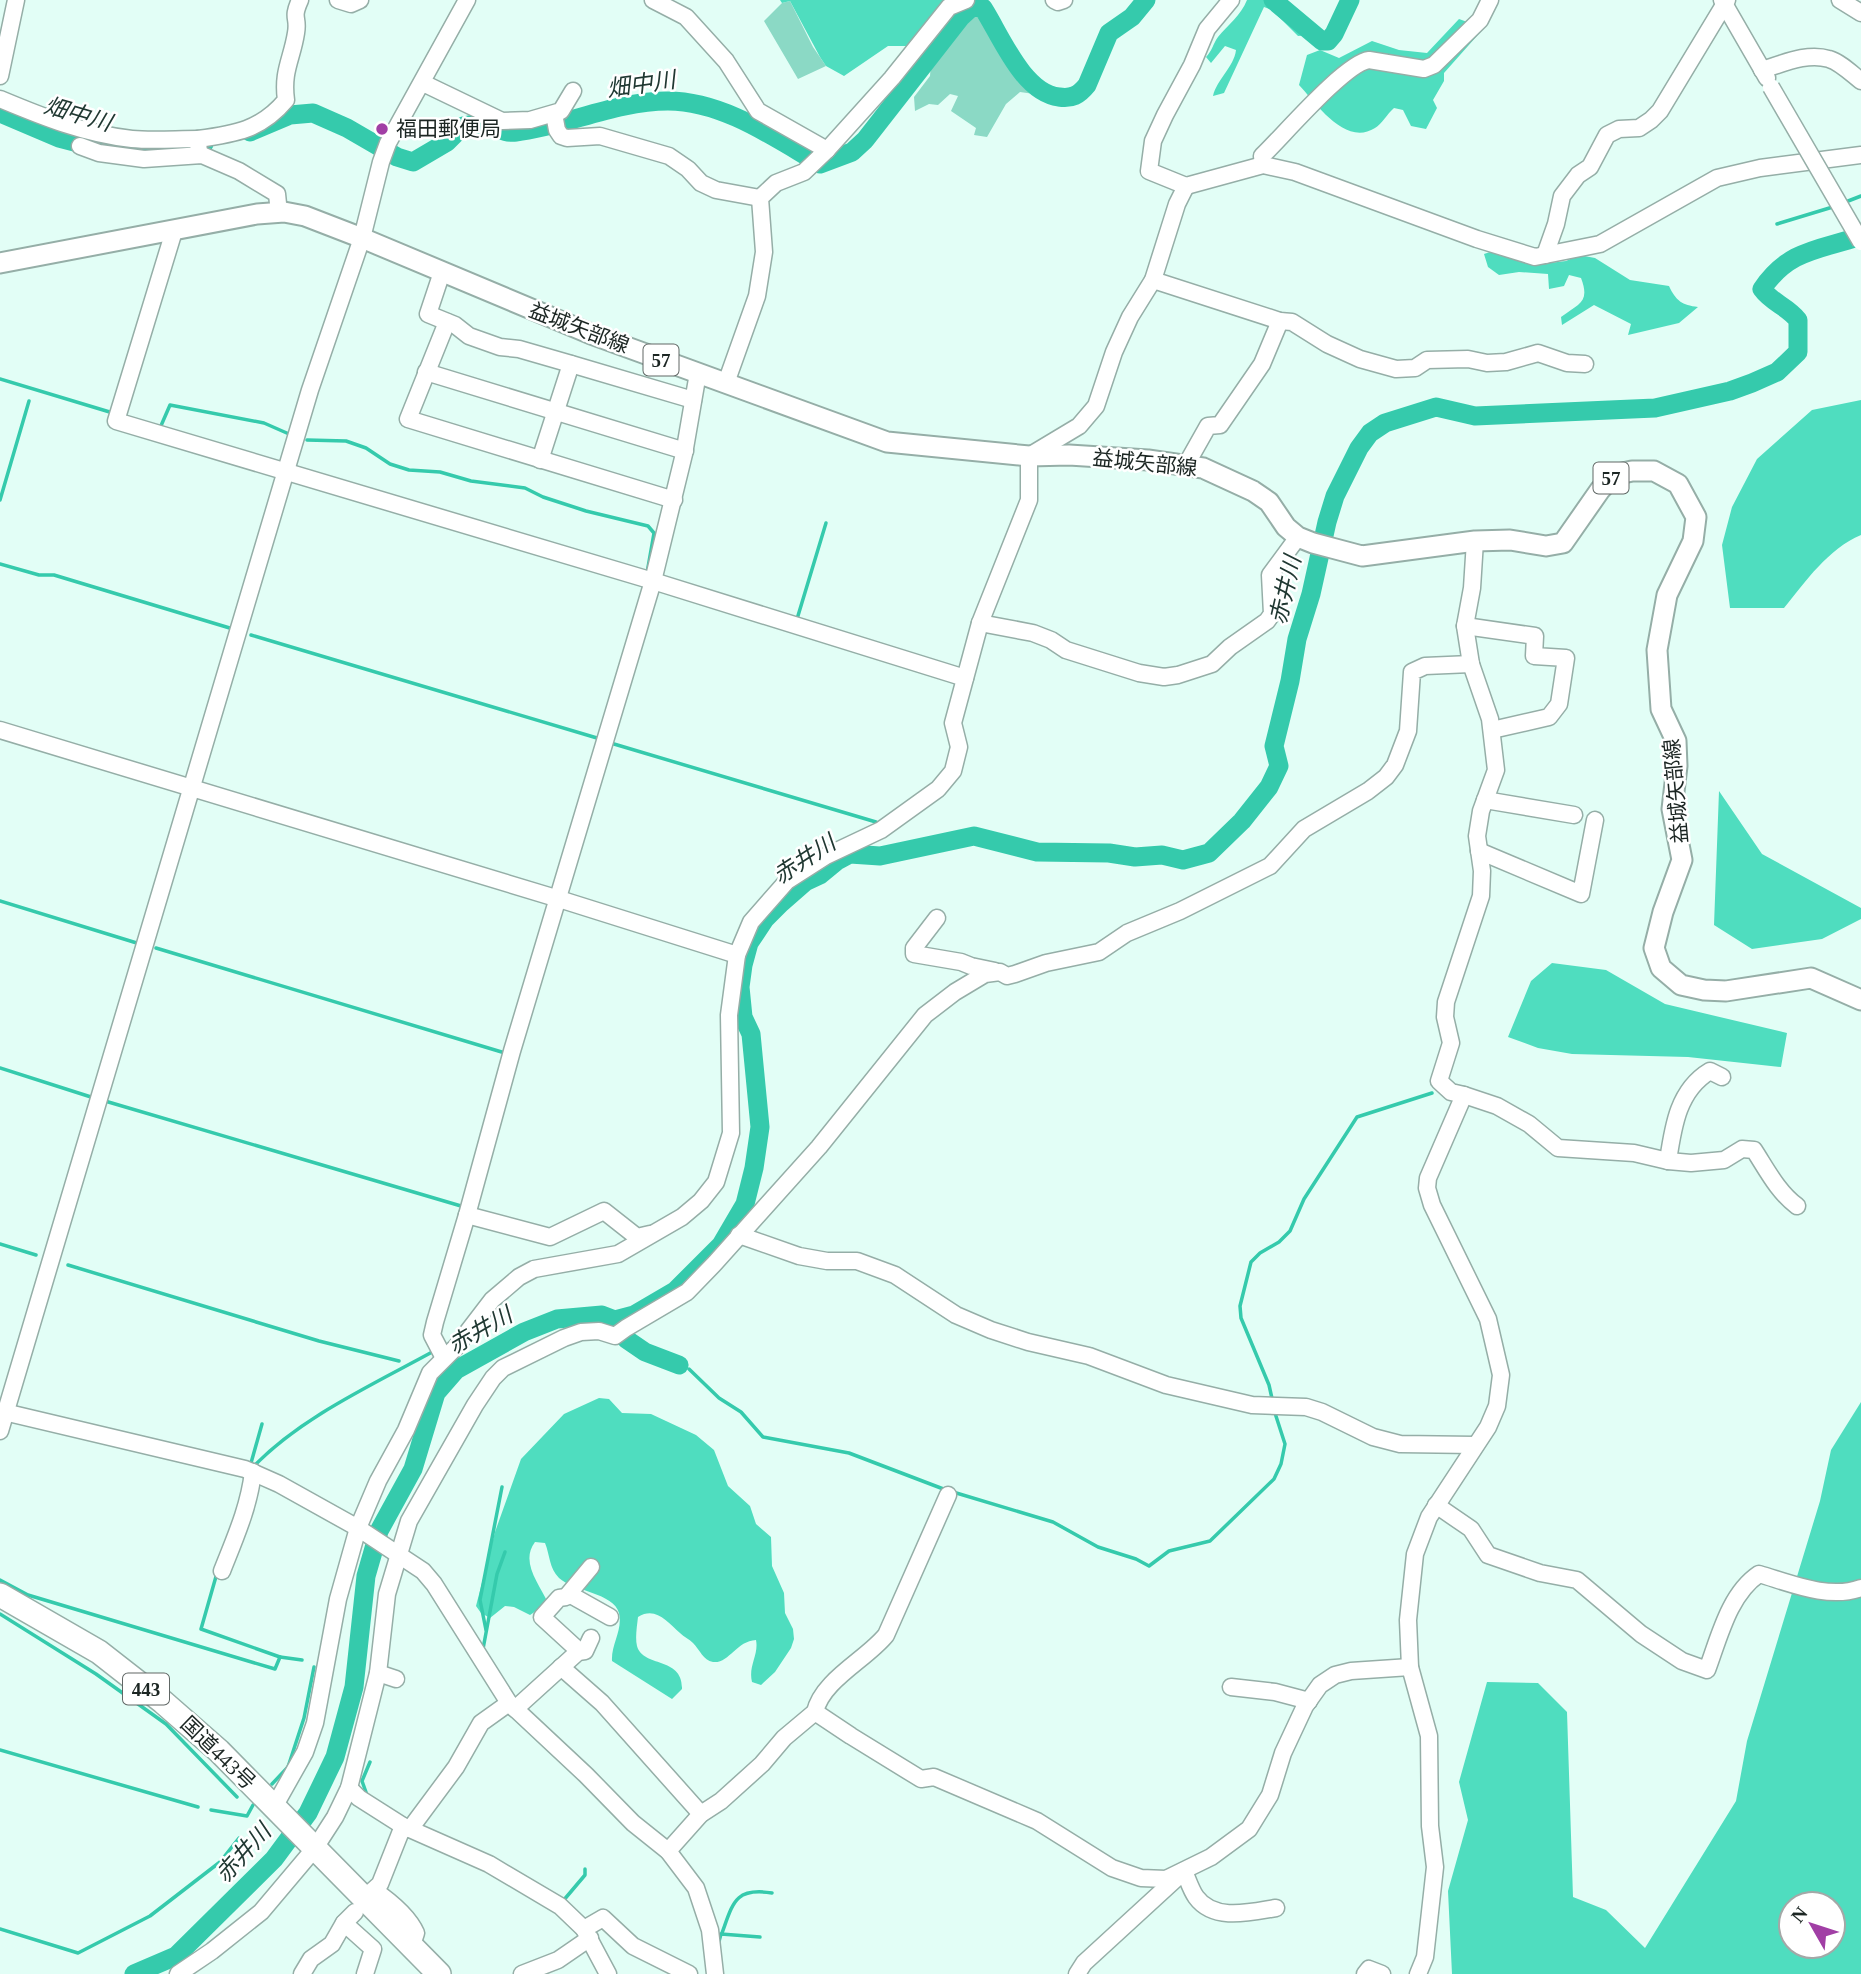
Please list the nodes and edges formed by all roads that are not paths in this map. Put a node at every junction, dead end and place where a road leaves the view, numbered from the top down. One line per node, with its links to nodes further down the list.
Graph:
1 (16, 0): 16 (street)
2 (300, 0): 23 (street)
3 (338, 0): 4 (street)
4 (360, 0)
5 (467, 0): 18 (street)
6 (653, 0): 24 (street)
7 (966, 0): 24 (street)
8 (1054, 0): 9 (street)
9 (1064, 0)
10 (1231, 0): 27 (street)
11 (1490, 0): 26 (street)
12 (1840, 0): 14 (street)
13 (1724, 1): 15 (street); 33 (street)
14 (1861, 13)
15 (1762, 70): 17 (street); 32 (street, bridge)
16 (0, 76)
17 (1861, 81)
18 (423, 83): 21 (street); 31 (street)
19 (573, 91): 21 (street)
20 (0, 99): 23 (street)
21 (555, 120): 28 (street)
22 (80, 146): 23 (street)
23 (198, 147): 29 (street)
24 (826, 151): 28 (street)
25 (1861, 156): 33 (street)
26 (1263, 165): 27 (street); 33 (street)
27 (1186, 186): 36 (street)
28 (760, 198): 43 (street)
29 (279, 213): 30 (main road, 益城矢部線 / 57); 31 (main road, 益城矢部線 / 57)
30 (174, 231): 34 (main road, 益城矢部線 / 57); 50 (street)
31 (362, 238): 35 (main road, 益城矢部線 / 57); 50 (street)
32 (1861, 242)
33 (1545, 255)
34 (0, 263)
35 (442, 272): 38 (street); 42 (main road, 益城矢部線 / 57)
36 (1153, 280): 37 (street); 47 (street)
37 (1280, 321): 40 (street); 49 (street)
38 (447, 322): 39 (street); 41 (street)
39 (571, 364): 44 (street); 45 (street)
40 (1585, 364)
41 (426, 372): 45 (street); 48 (street)
42 (698, 373): 43 (main road, 益城矢部線 / 57); 44 (street)
43 (726, 383): 47 (main road, 益城矢部線 / 57)
44 (693, 400): 46 (street)
45 (555, 411): 46 (street); 48 (street)
46 (685, 451): 51 (street)
47 (1029, 456): 49 (main road, 益城矢部線 / 57); 55 (street)
48 (540, 460): 51 (street)
49 (1186, 465): 52 (main road, 益城矢部線 / 57)
50 (287, 471): 54 (street); 61 (street)
51 (674, 500): 54 (street)
52 (1305, 540): 53 (main road, 益城矢部線 / 57); 55 (street)
53 (1475, 541): 56 (street); 70 (main road, 益城矢部線 / 57)
54 (653, 581): 58 (street); 66 (street)
55 (980, 623): 58 (street)
56 (1465, 625): 57 (street); 60 (street)
57 (1471, 664): 60 (street); 69 (street)
58 (965, 678): 68 (street)
59 (0, 730): 61 (street)
60 (1492, 730): 62 (street)
61 (191, 787): 66 (street); 79 (street)
62 (1485, 800): 63 (street); 65 (street)
63 (1574, 815)
64 (1595, 820): 65 (street)
65 (1479, 851): 72 (street)
66 (559, 899): 68 (street); 75 (street)
67 (937, 918): 69 (street)
68 (737, 955): 76 (street)
69 (1000, 972): 77 (street)
70 (1861, 1000)
71 (1722, 1077): 73 (street)
72 (1464, 1095): 73 (street); 81 (street)
73 (1668, 1161): 74 (street)
74 (1797, 1206)
75 (467, 1215): 76 (street); 78 (street)
76 (656, 1233): 78 (street)
77 (739, 1235): 81 (street); 86 (street)
78 (444, 1358): 85 (street)
79 (3, 1412): 80 (street); 82 (street)
80 (0, 1432)
81 (1475, 1445): 84 (street)
82 (253, 1472): 85 (street); 88 (street)
83 (948, 1494): 102 (street)
84 (1436, 1504): 89 (street); 96 (street)
85 (361, 1529): 86 (street); 104 (street)
86 (396, 1551): 97 (street); 101 (street)
87 (591, 1567): 90 (street)
88 (222, 1571)
89 (1861, 1588)
90 (569, 1594): 92 (street); 94 (street)
91 (0, 1595): 104 (highway, 国道443号 / 443)
92 (610, 1617)
93 (591, 1638): 94 (street)
94 (578, 1652): 95 (street)
95 (561, 1667): 101 (street); 105 (street)
96 (1410, 1667): 100 (street); 124 (street)
97 (378, 1673): 98 (street); 103 (street)
98 (396, 1679)
99 (1231, 1687): 100 (street)
100 (1309, 1701): 109 (street)
101 (512, 1706): 106 (street); 108 (street)
102 (815, 1712): 105 (street); 109 (street)
103 (349, 1788): 106 (street); 107 (street)
104 (274, 1807): 107 (highway, 国道443号 / 443)
105 (701, 1814): 108 (street)
106 (406, 1827): 111 (street); 112 (street)
107 (315, 1848): 112 (highway, 国道443号 / 443); 114 (street)
108 (668, 1851): 113 (street)
109 (1184, 1871): 110 (street); 121 (street)
110 (1276, 1908)
111 (587, 1933): 118 (street); 119 (street); 120 (street)
112 (412, 1945): 117 (highway, 国道443号 / 443)
113 (711, 1972)
114 (178, 1974)
115 (302, 1974): 116 (street)
116 (365, 1974)
117 (439, 1974)
118 (522, 1974)
119 (608, 1974)
120 (689, 1974)
121 (1076, 1974)
122 (1365, 1974): 123 (street)
123 (1382, 1974)
124 (1418, 1974)

